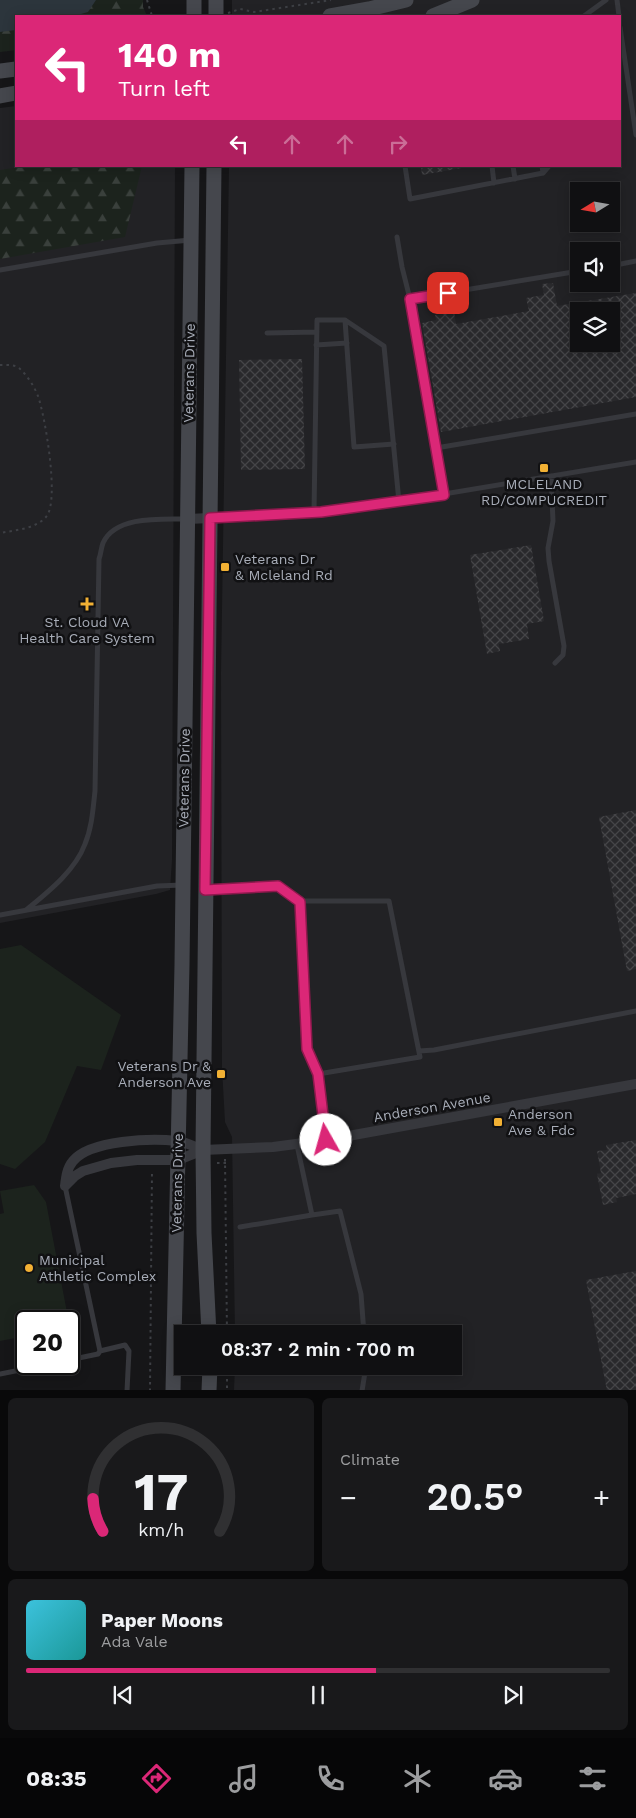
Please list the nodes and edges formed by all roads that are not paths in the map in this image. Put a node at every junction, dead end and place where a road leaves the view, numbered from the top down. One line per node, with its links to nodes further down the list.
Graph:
1 (194, 0): 8 (main road)
2 (216, 0): 9 (main road)
3 (406, 0): 7 (main road)
4 (472, 0): 11 (main road)
5 (606, 0): 12 (lane)
6 (617, 0): 13 (lane)
7 (385, 3): 10 (main road)
8 (194, 15)
9 (216, 15)
10 (334, 15)
11 (435, 15)
12 (585, 15)
13 (619, 15)
14 (621, 34): 19 (lane)
15 (15, 69): 16 (main road)
16 (0, 72)
17 (15, 93): 18 (main road)
18 (0, 96)
19 (636, 135)
20 (192, 167): 31 (main road, Veterans Drive)
21 (214, 167): 50 (main road, Veterans Drive)
22 (404, 167): 29 (lane)
23 (492, 167): 29 (lane)
24 (514, 167): 28 (lane)
25 (542, 167): 27 (lane)
26 (548, 167): 27 (lane)
27 (543, 173): 28 (lane)
28 (516, 179): 29 (lane)
29 (494, 183)
30 (397, 237): 36 (lane)
31 (191, 240): 34 (lane); 51 (main road, Veterans Drive)
32 (636, 261): 33 (lane)
33 (620, 264)
34 (0, 270)
35 (570, 272): 36 (lane)
36 (410, 299): 44 (lane)
37 (345, 320): 38 (lane); 40 (lane); 43 (lane)
38 (317, 332): 39 (lane); 41 (lane)
39 (267, 333)
40 (347, 343): 41 (lane); 43 (lane)
41 (316, 345): 49 (lane)
42 (636, 414): 44 (lane)
43 (394, 444): 48 (lane)
44 (436, 448): 47 (lane)
45 (636, 462): 46 (lane)
46 (551, 476): 47 (lane); 52 (lane)
47 (444, 495): 48 (lane)
48 (399, 502): 49 (lane)
49 (314, 513): 50 (lane)
50 (210, 518): 51 (street); 54 (main road, Veterans Drive)
51 (188, 519): 53 (main road, Veterans Drive); 56 (lane)
52 (555, 663)
53 (183, 885): 56 (lane); 63 (main road, Veterans Drive)
54 (205, 890): 55 (lane); 65 (main road, Veterans Drive)
55 (300, 902): 59 (lane); 60 (lane)
56 (26, 910): 57 (lane)
57 (0, 915)
58 (636, 1011): 59 (lane)
59 (419, 1051): 60 (lane)
60 (318, 1074): 62 (lane)
61 (636, 1084): 62 (street, Anderson Avenue)
62 (326, 1140): 64 (street, Anderson Avenue)
63 (178, 1141): 65 (street, Anderson Avenue); 66 (main road, Veterans Drive); 67 (street, Anderson Avenue)
64 (297, 1145): 65 (street, Anderson Avenue); 68 (lane)
65 (203, 1150): 66 (street, Anderson Avenue); 70 (main road, Veterans Drive)
66 (178, 1160): 67 (street, Anderson Avenue); 79 (main road, Veterans Drive)
67 (65, 1186): 72 (lane)
68 (312, 1214): 69 (lane); 71 (lane)
69 (240, 1227)
70 (209, 1325)
71 (363, 1325)
72 (100, 1351): 73 (lane); 78 (lane)
73 (80, 1358)
74 (15, 1371): 75 (lane)
75 (0, 1374)
76 (210, 1375): 80 (main road)
77 (364, 1375): 81 (lane)
78 (127, 1390)
79 (173, 1390)
80 (209, 1390)
81 (362, 1390)

